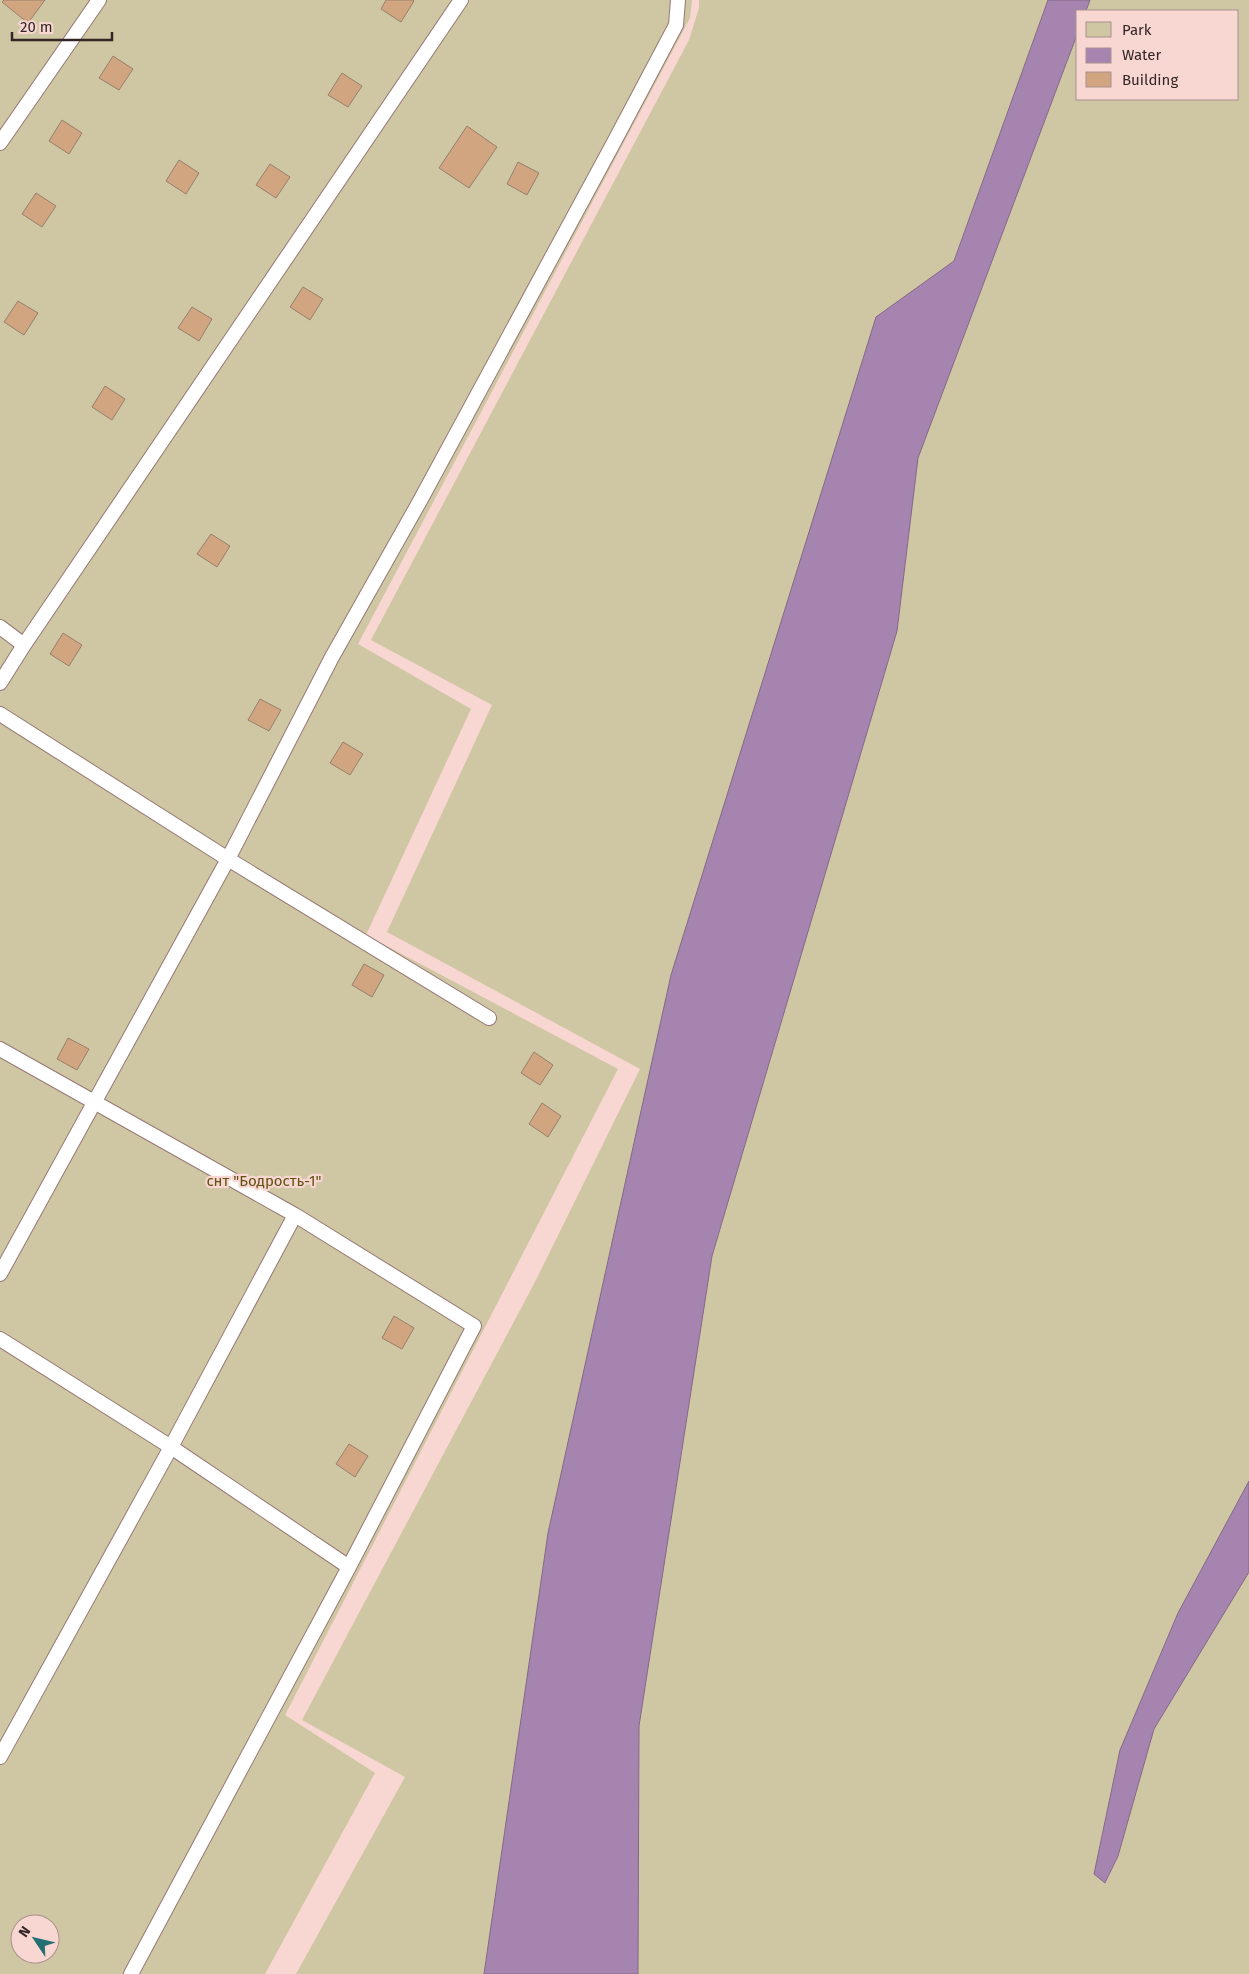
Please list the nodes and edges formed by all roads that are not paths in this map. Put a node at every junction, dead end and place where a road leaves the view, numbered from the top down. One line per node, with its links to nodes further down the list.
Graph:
1 (99, 0): 4 (lane)
2 (461, 0): 6 (lane)
3 (678, 0): 9 (lane)
4 (0, 143)
5 (0, 627): 6 (lane)
6 (24, 645): 7 (lane)
7 (0, 683)
8 (0, 714): 9 (lane)
9 (228, 859): 10 (lane); 12 (lane)
10 (489, 1018)
11 (0, 1049): 12 (lane)
12 (95, 1102): 13 (lane); 14 (lane)
13 (295, 1215): 16 (lane); 17 (lane)
14 (0, 1274)
15 (0, 1339): 16 (lane)
16 (170, 1447): 17 (lane); 18 (lane)
17 (349, 1567): 19 (lane)
18 (0, 1757)
19 (131, 1974)

